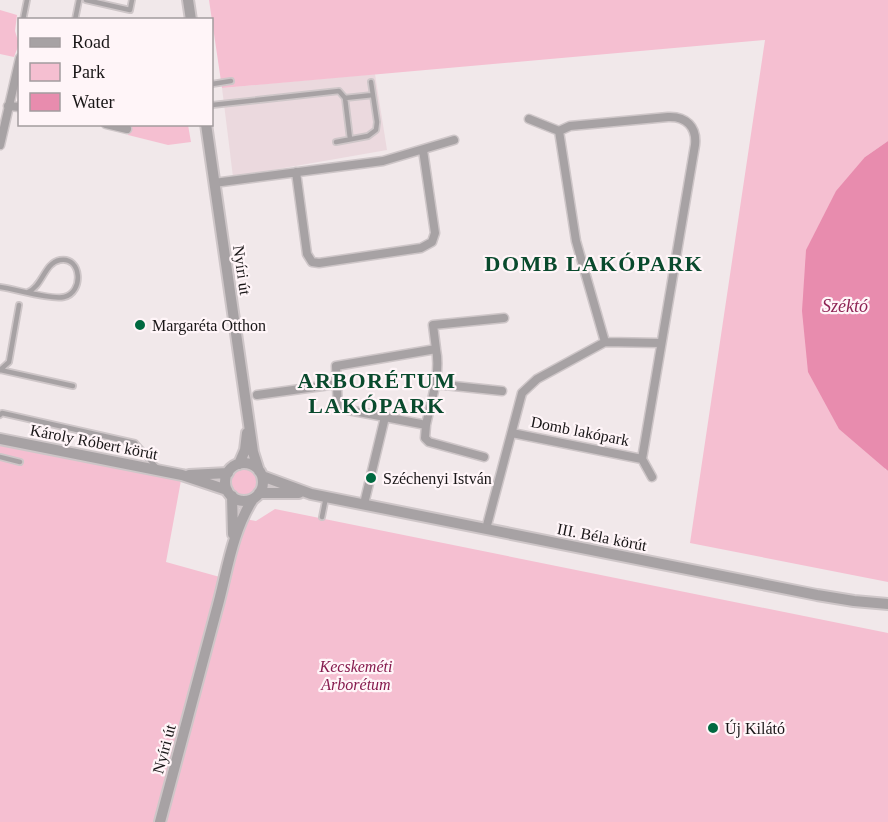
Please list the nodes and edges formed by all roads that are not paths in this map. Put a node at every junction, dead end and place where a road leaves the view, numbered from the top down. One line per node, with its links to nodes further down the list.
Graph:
1 (27, 0): 6 (lane)
2 (79, 0): 7 (lane)
3 (86, 0): 4 (lane)
4 (132, 0)
5 (188, 0): 8 (street)
6 (23, 18)
7 (75, 18)
8 (191, 18)
9 (18, 66): 16 (street)
10 (231, 81): 12 (lane)
11 (371, 82): 13 (lane)
12 (213, 84)
13 (373, 94): 14 (lane); 23 (lane)
14 (345, 98): 15 (lane); 23 (lane)
15 (213, 105)
16 (8, 106): 17 (street); 26 (street)
17 (18, 107)
18 (529, 119): 22 (street)
19 (114, 126): 21 (street)
20 (206, 126): 29 (street, Nyíri út)
21 (127, 129)
22 (559, 131): 34 (street); 35 (street, Domb lakópark)
23 (350, 139): 25 (lane)
24 (454, 140): 27 (street)
25 (336, 142)
26 (0, 145)
27 (423, 150): 28 (street); 28 (street)
28 (296, 172): 29 (street)
29 (214, 183): 45 (street, Nyíri út)
30 (0, 287): 31 (lane)
31 (28, 292): 31 (lane)
32 (19, 304): 37 (lane)
33 (504, 318): 36 (street)
34 (604, 342): 35 (street); 47 (street, Domb lakópark)
35 (660, 344): 51 (street, Domb lakópark)
36 (436, 349): 38 (street); 39 (street)
37 (0, 370): 40 (lane)
38 (337, 384): 42 (street); 44 (street)
39 (435, 384): 41 (street); 46 (street)
40 (73, 386)
41 (502, 391)
42 (257, 395)
43 (0, 415): 54 (lane)
44 (385, 417): 46 (street); 63 (street)
45 (249, 420): 53 (street, Nyíri út); 56 (street, Nyíri út)
46 (426, 425): 50 (street)
47 (512, 433): 51 (street, Domb lakópark); 65 (street, Domb lakópark)
48 (0, 439): 54 (street, Károly Róbert körút)
49 (0, 457): 52 (lane)
50 (484, 457)
51 (642, 459): 58 (street, Domb lakópark)
52 (20, 462)
53 (239, 464): 55 (street); 56 (street)
54 (158, 470): 57 (street, Károly Róbert körút)
55 (228, 473): 57 (street, Károly Róbert körút); 59 (street)
56 (260, 474): 60 (street, III. Béla körút); 61 (street)
57 (183, 475): 59 (street, Károly Róbert körút)
58 (652, 477)
59 (230, 493): 61 (street); 66 (street, Nyíri út)
60 (311, 494): 61 (street, III. Béla körút); 62 (street, III. Béla körút)
61 (256, 496): 66 (street, Nyíri út)
62 (326, 497): 63 (street, III. Béla körút); 64 (lane)
63 (364, 504): 65 (street, III. Béla körút)
64 (322, 517)
65 (486, 529): 67 (street, III. Béla körút)
66 (232, 544): 68 (street, Nyíri út)
67 (888, 604)
68 (160, 822)

